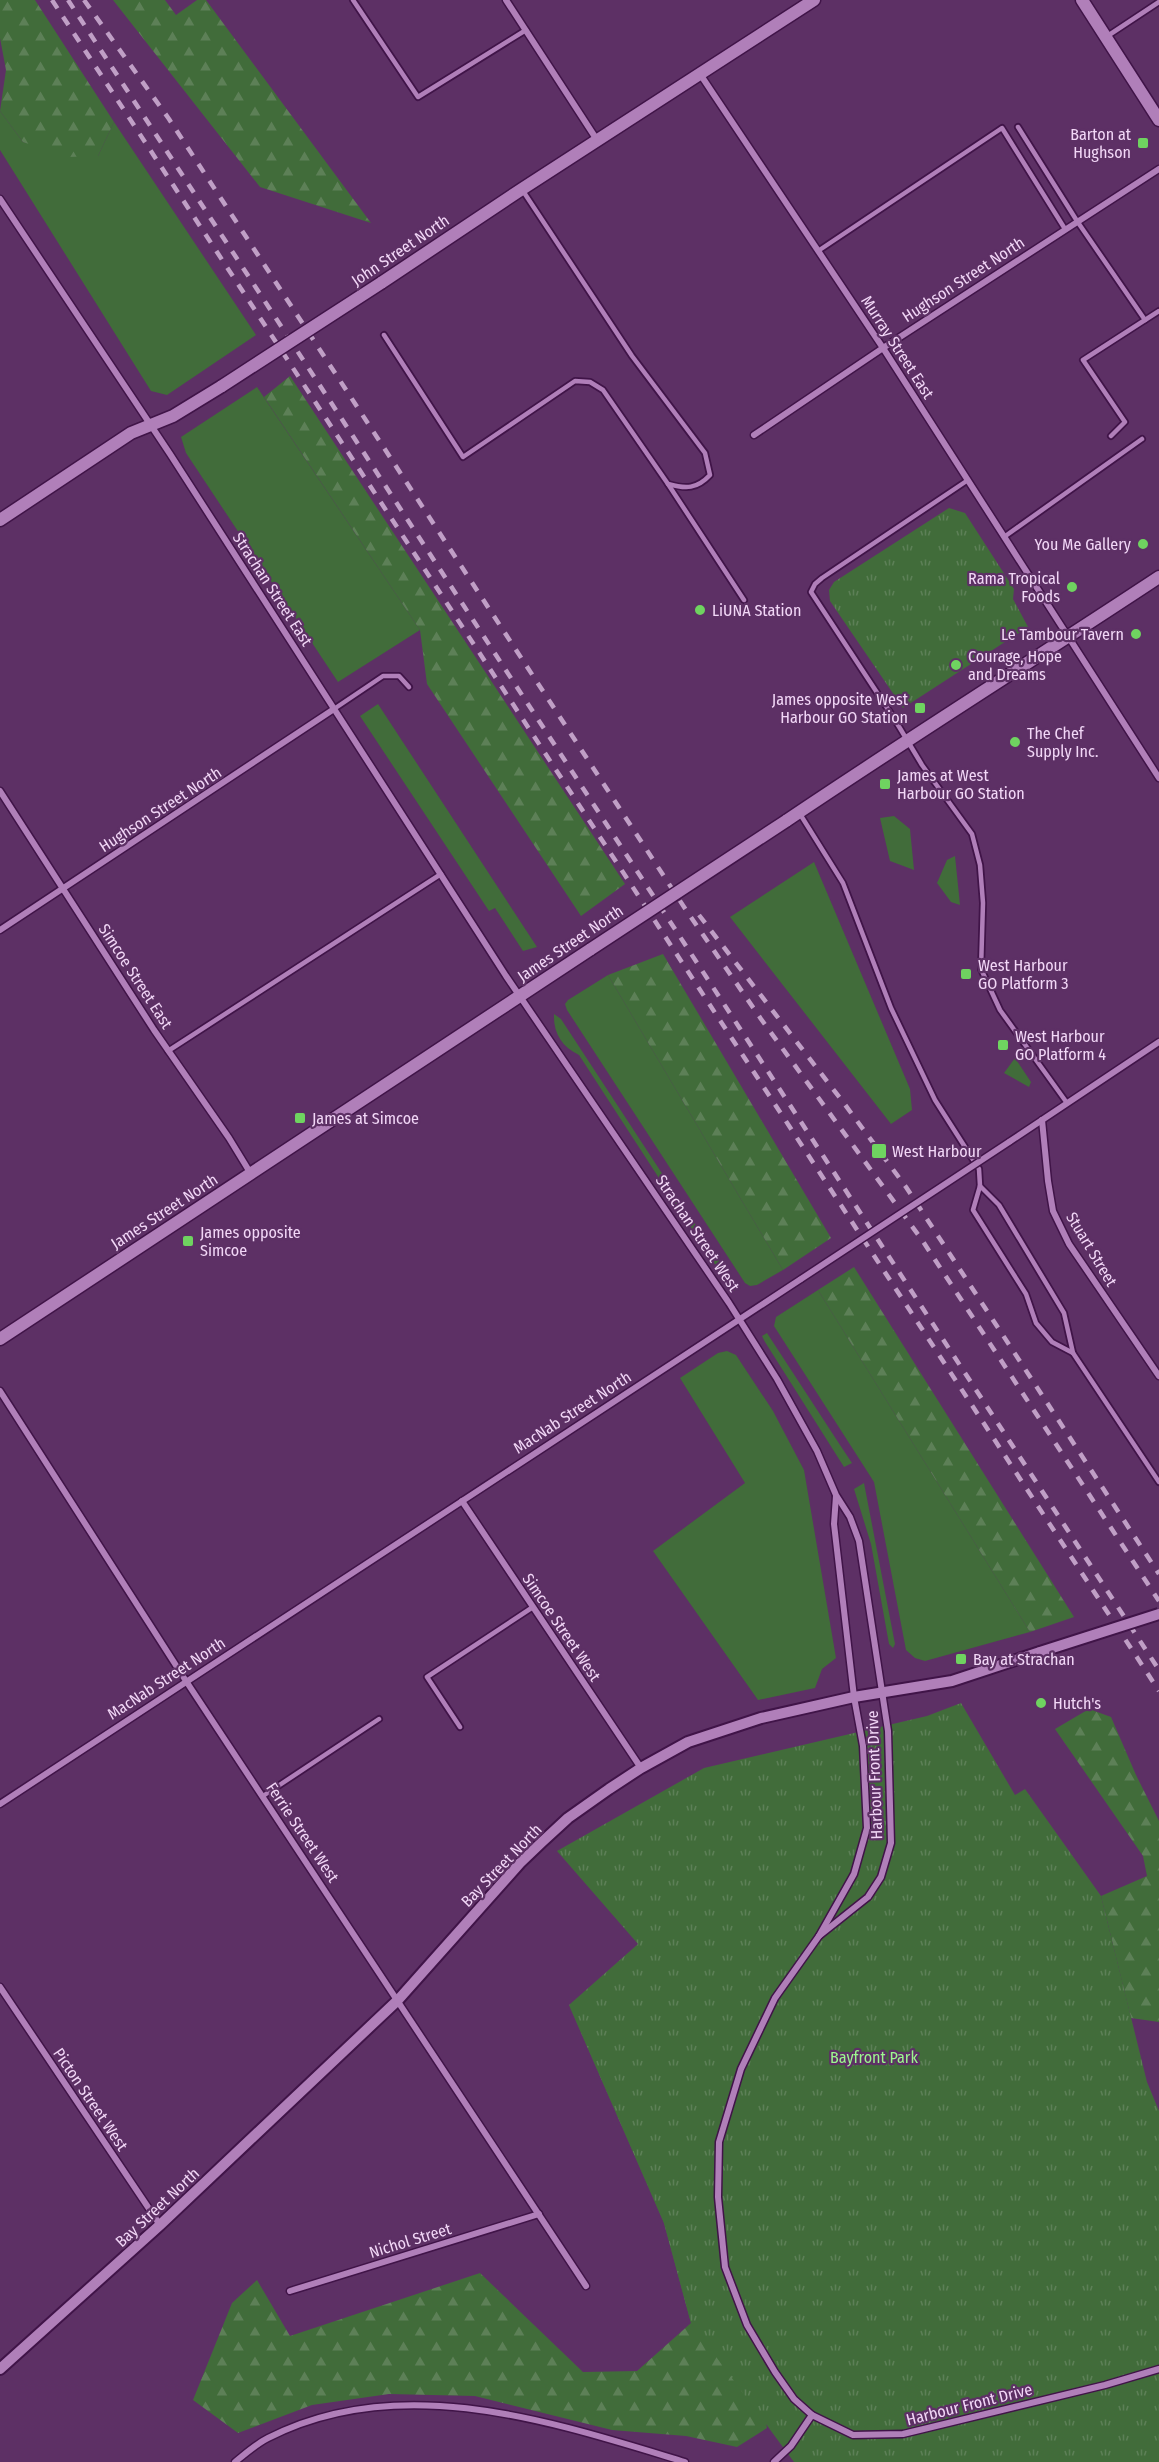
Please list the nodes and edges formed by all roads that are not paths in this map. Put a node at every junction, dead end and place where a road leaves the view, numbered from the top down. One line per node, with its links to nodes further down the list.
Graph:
1 (353, 0): 6 (lane)
2 (506, 0): 6 (street)
3 (814, 0): 8 (main road, John Street North)
4 (1082, 0): 7 (main road)
5 (1159, 2): 7 (lane)
6 (526, 30): 11 (street)
7 (1106, 37): 9 (main road)
8 (700, 74): 11 (main road, John Street North); 17 (street, Murray Street East)
9 (1159, 120)
10 (1018, 127): 15 (lane)
11 (597, 140): 13 (main road, John Street North)
12 (1159, 169): 15 (street, Hughson Street North)
13 (522, 189): 22 (main road, John Street North, bridge); 27 (lane)
14 (0, 199): 22 (street, Strachan Street East)
15 (1077, 221): 16 (street, Hughson Street North); 19 (lane)
16 (1065, 229): 17 (lane); 21 (street, Hughson Street North)
17 (818, 251): 21 (street, Murray Street East)
18 (1159, 311): 19 (lane)
19 (1145, 320): 24 (lane)
20 (384, 335): 27 (lane)
21 (883, 348): 23 (street, Hughson Street North); 26 (street, Murray Street East)
22 (150, 425): 28 (main road, John Street North); 34 (street, Strachan Street East)
23 (754, 435)
24 (1111, 436)
25 (1142, 440): 29 (lane)
26 (968, 480): 29 (street, Murray Street East); 35 (lane)
27 (668, 484): 31 (lane)
28 (0, 520)
29 (1004, 537): 32 (street, Murray Street East)
30 (1159, 577): 32 (main road, James Street North)
31 (744, 600)
32 (1068, 637): 35 (main road, James Street North); 36 (street, Murray Street East)
33 (409, 687): 34 (lane)
34 (334, 709): 39 (street, Strachan Street East); 40 (street, Hughson Street North)
35 (908, 742): 38 (main road, James Street North); 45 (lane)
36 (1159, 778)
37 (0, 791): 40 (street, Simcoe Street East)
38 (799, 812): 42 (main road, James Street North, bridge); 48 (lane)
39 (441, 874): 42 (street, Strachan Street East); 44 (lane)
40 (63, 888): 41 (street, Hughson Street North); 44 (street, Simcoe Street East)
41 (0, 930)
42 (520, 996): 47 (main road, James Street North); 49 (street, Strachan Street West)
43 (1159, 1042): 45 (street, MacNab Street North)
44 (168, 1051): 47 (street, Simcoe Street East)
45 (1067, 1104): 46 (street, MacNab Street North)
46 (1042, 1120): 49 (street, MacNab Street North, bridge); 52 (street, Stuart Street)
47 (251, 1174): 50 (main road, James Street North)
48 (980, 1186): 51 (lane); 51 (lane)
49 (739, 1319): 55 (street, Strachan Street West); 56 (street, MacNab Street North)
50 (0, 1339)
51 (1073, 1353): 54 (lane)
52 (1159, 1376)
53 (0, 1390): 59 (street, Ferrie Street West)
54 (1159, 1482)
55 (836, 1495): 60 (street, Strachan Street West); 61 (street, Strachan Street West)
56 (462, 1501): 57 (street, Simcoe Street West); 59 (street, MacNab Street North)
57 (533, 1607): 63 (lane); 64 (street, Simcoe Street West)
58 (1159, 1614): 60 (street, Bay Street North, bridge)
59 (186, 1681): 65 (street, Ferrie Street West); 66 (street, MacNab Street North)
60 (883, 1693): 61 (street, Bay Street North); 67 (street, Harbour Front Drive)
61 (854, 1697): 64 (street, Bay Street North); 67 (street, Harbour Front Drive)
62 (379, 1719): 65 (lane)
63 (459, 1727)
64 (641, 1768): 69 (street, Bay Street North)
65 (263, 1796): 69 (street, Ferrie Street West)
66 (0, 1804)
67 (819, 1936): 76 (street, Harbour Front Drive)
68 (0, 1987): 71 (street, Picton Street West)
69 (398, 2000): 70 (street, Ferrie Street West); 71 (street, Bay Street North)
70 (539, 2214): 72 (street, Ferrie Street West); 73 (street, Nichol Street)
71 (160, 2225): 74 (street, Bay Street North)
72 (586, 2286)
73 (290, 2290)
74 (0, 2369)
75 (1159, 2369): 76 (street, Harbour Front Drive)
76 (812, 2415): 79 (street)
77 (235, 2462): 78 (street)
78 (685, 2462)
79 (774, 2462)

